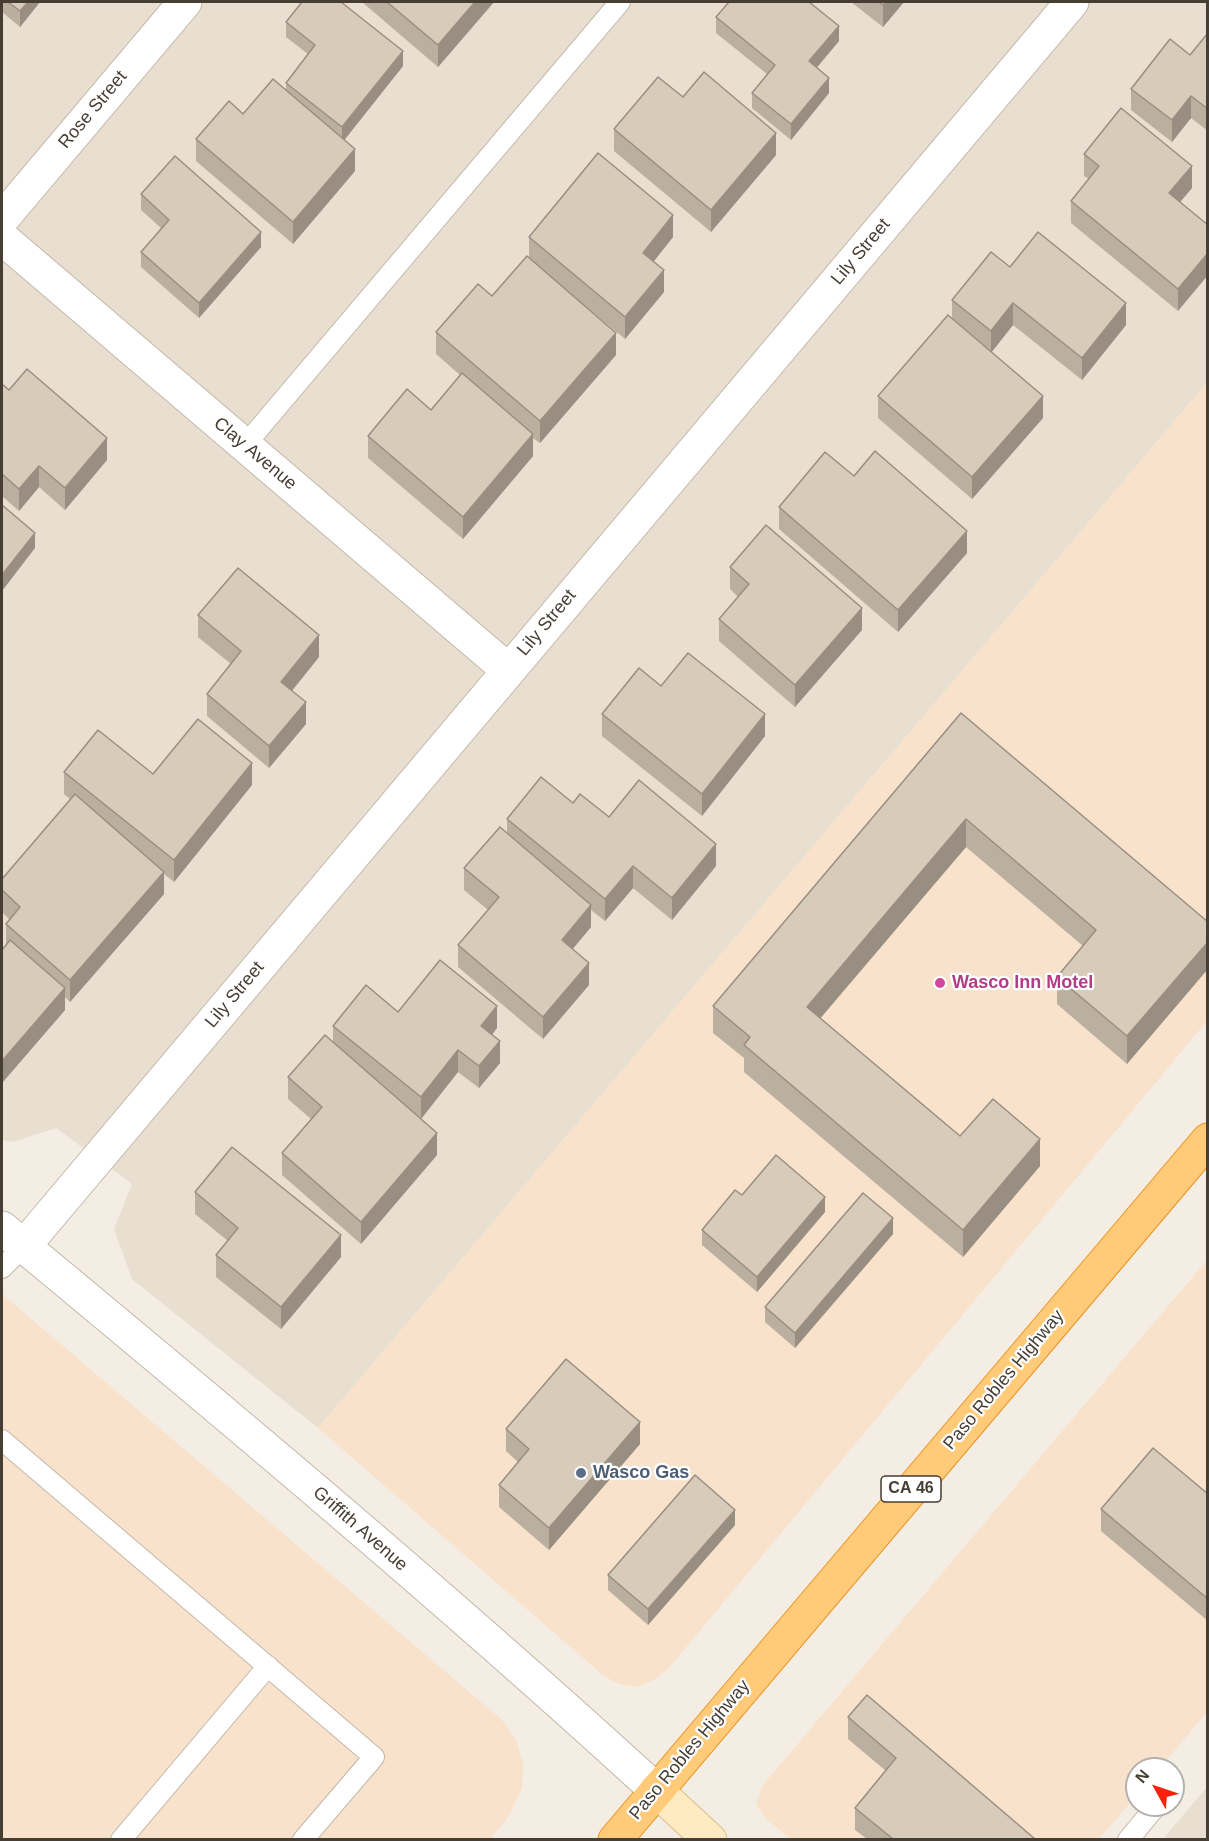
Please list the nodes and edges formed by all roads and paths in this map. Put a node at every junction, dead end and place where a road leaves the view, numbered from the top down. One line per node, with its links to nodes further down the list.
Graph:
1 (185, 2): 4 (street, Rose Street)
2 (620, 2): 6 (lane)
3 (1072, 2): 7 (street, Lily Street)
4 (2, 219)
5 (2, 238): 6 (street, Clay Avenue)
6 (245, 446): 7 (street, Clay Avenue)
7 (508, 670): 9 (street, Lily Street)
8 (1208, 1140): 12 (highway, Paso Robles Highway / CA 46)
9 (9, 1247): 12 (street, Griffith Avenue)
10 (2, 1440): 11 (lane)
11 (268, 1666): 14 (lane); 15 (lane)
12 (656, 1790): 16 (highway, Paso Robles Highway / CA 46); 17 (main road, Griffith Avenue)
13 (1147, 1817): 18 (lane)
14 (121, 1839)
15 (303, 1839)
16 (615, 1839)
17 (710, 1839)
18 (1128, 1839)

